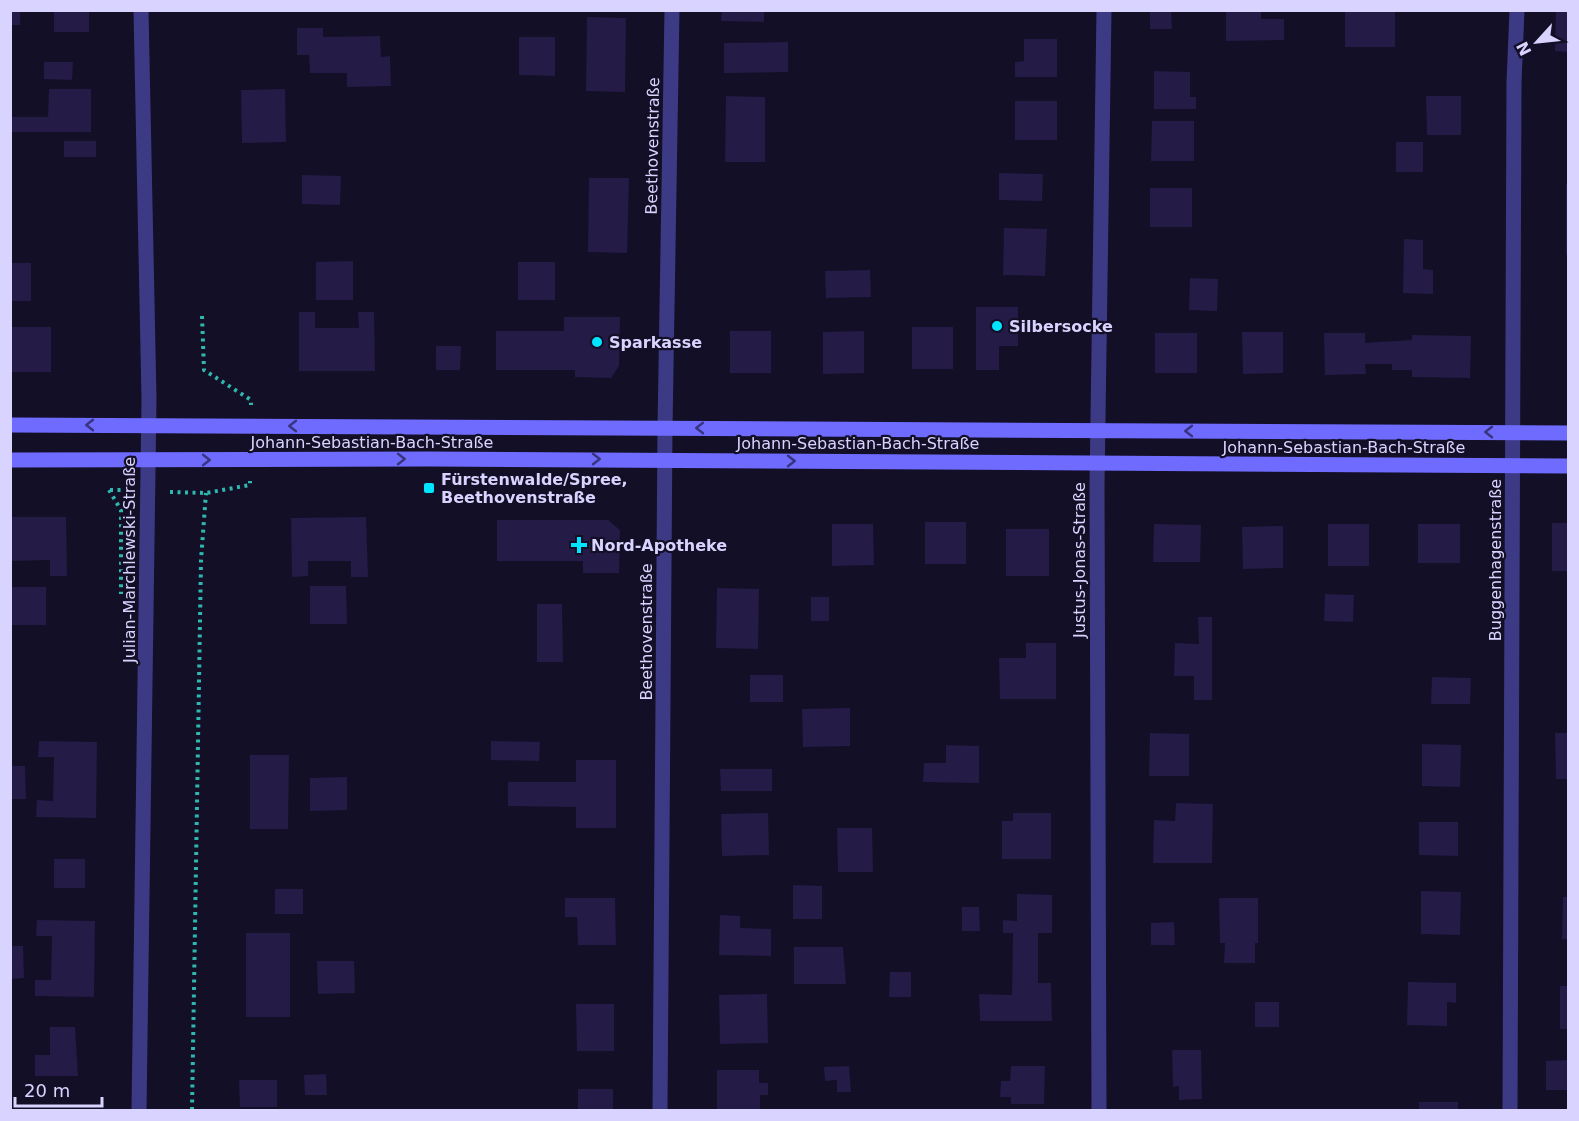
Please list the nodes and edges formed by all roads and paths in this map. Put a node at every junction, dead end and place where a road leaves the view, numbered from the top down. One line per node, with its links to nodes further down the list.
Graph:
1 (141, 10): 7 (street, Julian-Marchlewski-Straße)
2 (672, 10): 9 (street, Beethovenstraße)
3 (1104, 10): 10 (street, Justus-Jonas-Straße)
4 (1517, 10): 11 (street, Buggenhagenstraße)
5 (202, 316): 8 (path)
6 (10, 425): 7 (street, Johann-Sebastian-Bach-Straße, one-way to 6)
7 (148, 426): 8 (street, Johann-Sebastian-Bach-Straße); 14 (street, Julian-Marchlewski-Straße)
8 (251, 426): 9 (street, Johann-Sebastian-Bach-Straße, one-way to 8)
9 (665, 428): 10 (street, Johann-Sebastian-Bach-Straße, one-way to 9); 15 (street, Beethovenstraße)
10 (1099, 430): 11 (street, Johann-Sebastian-Bach-Straße, one-way to 10); 17 (street, Justus-Jonas-Straße)
11 (1514, 432): 12 (street, Johann-Sebastian-Bach-Straße); 18 (street, Buggenhagenstraße)
12 (1569, 433)
13 (10, 460): 14 (street, Johann-Sebastian-Bach-Straße)
14 (148, 460): 16 (street, Johann-Sebastian-Bach-Straße, one-way to 16); 21 (street, Julian-Marchlewski-Straße)
15 (665, 460): 16 (street, Johann-Sebastian-Bach-Straße, one-way to 15); 17 (street, Johann-Sebastian-Bach-Straße, one-way to 17); 25 (street, Beethovenstraße)
16 (251, 461): 22 (path)
17 (1098, 463): 18 (street, Johann-Sebastian-Bach-Straße); 26 (street, Justus-Jonas-Straße)
18 (1514, 466): 19 (street, Johann-Sebastian-Bach-Straße); 27 (street, Buggenhagenstraße)
19 (1569, 466)
20 (109, 490): 21 (path)
21 (147, 491): 22 (path); 23 (street, Julian-Marchlewski-Straße)
22 (206, 493): 24 (path)
23 (139, 1110)
24 (192, 1110)
25 (660, 1110)
26 (1099, 1110)
27 (1510, 1110)

